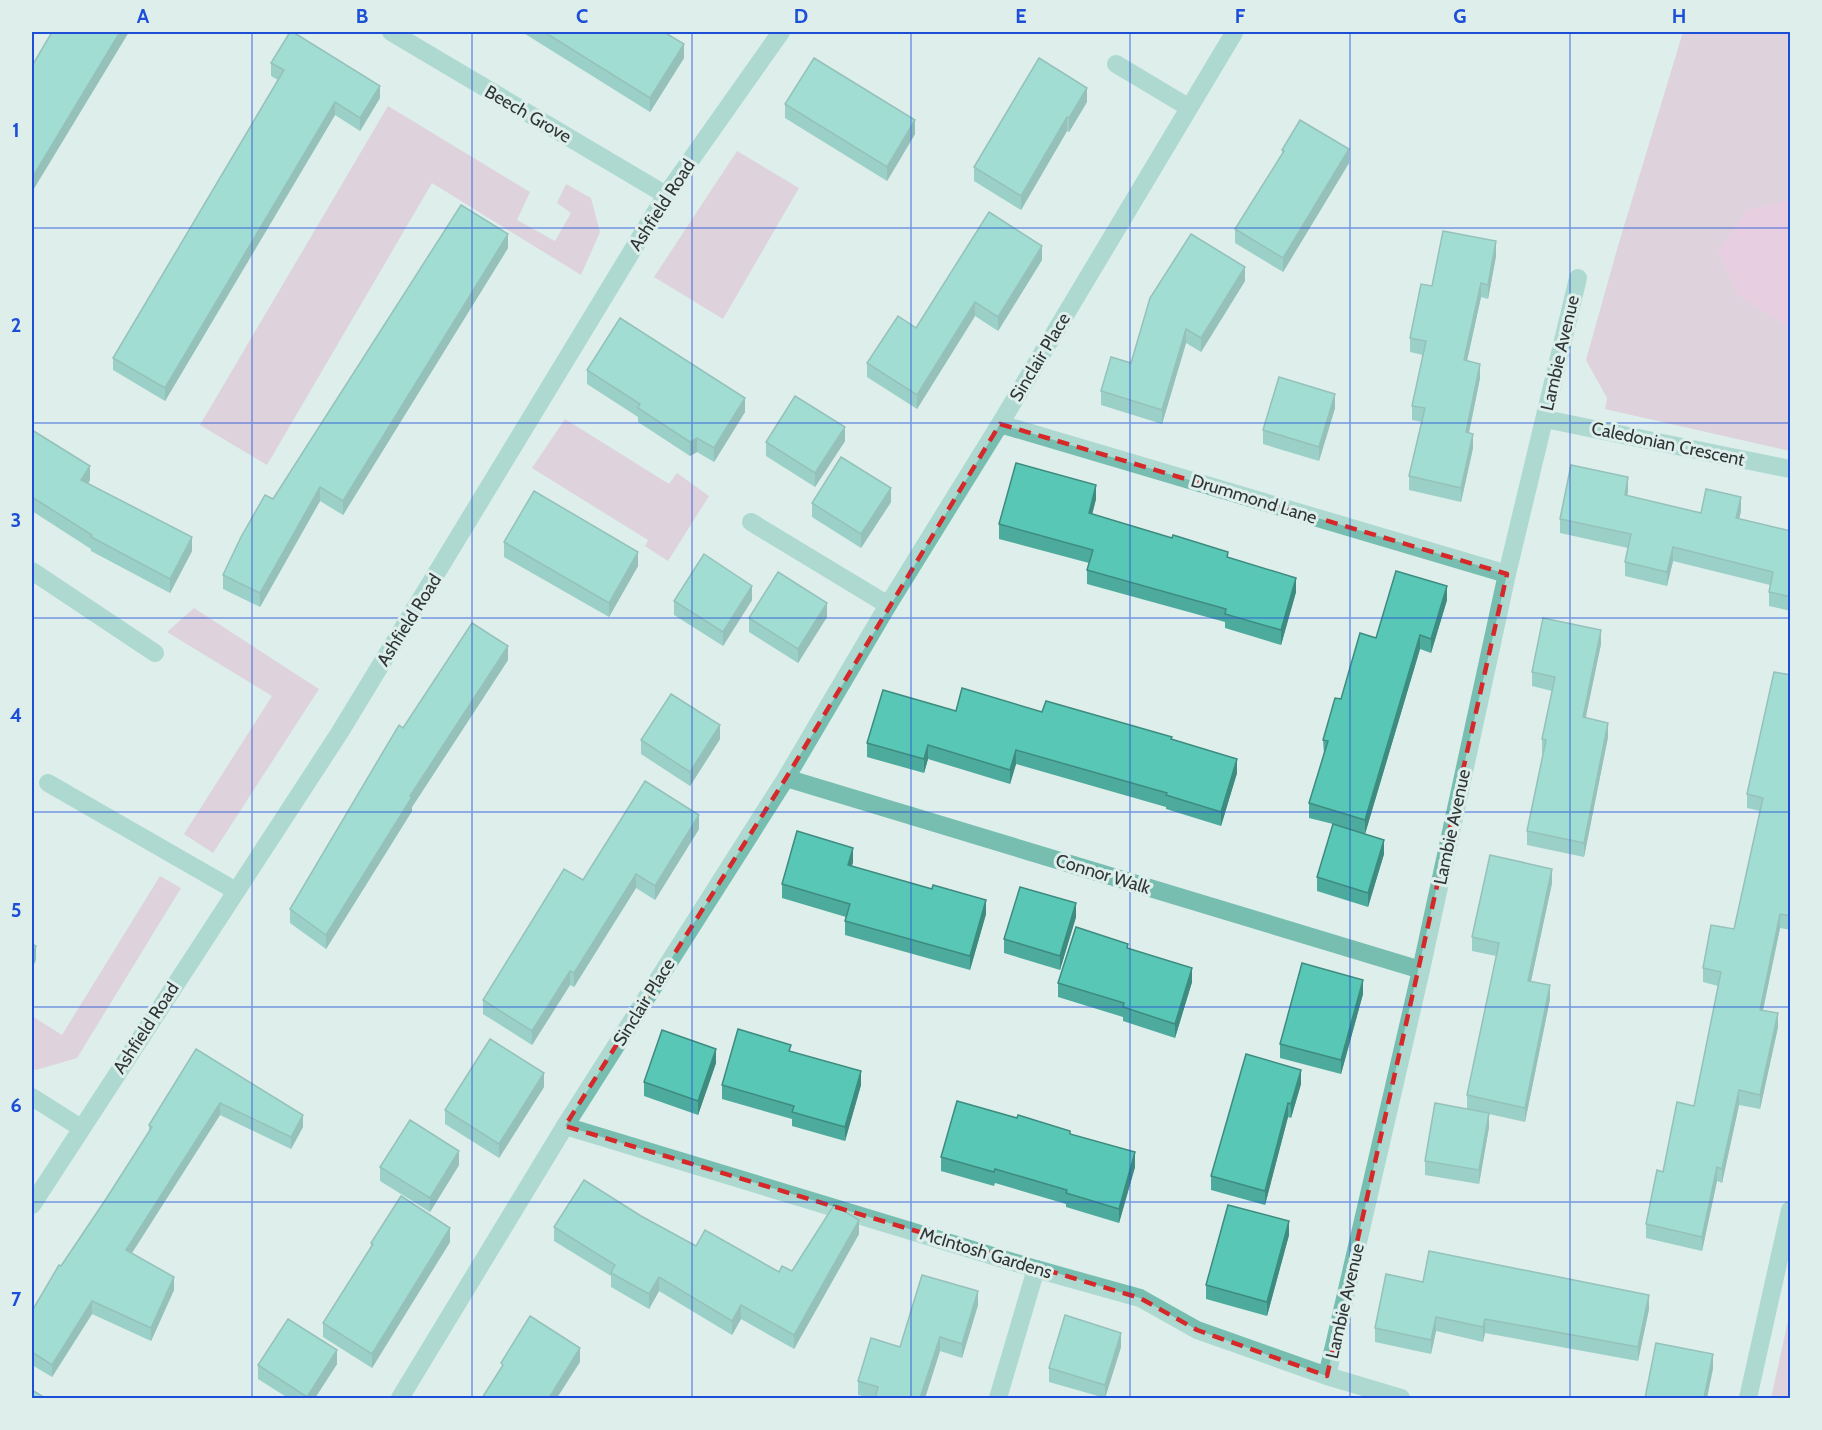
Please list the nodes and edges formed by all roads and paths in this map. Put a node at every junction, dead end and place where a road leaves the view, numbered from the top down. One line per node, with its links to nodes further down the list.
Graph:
1 (391, 32): 6 (street, Beech Grove)
2 (781, 32): 6 (street, Ashfield Road)
3 (1234, 33): 5 (street, Sinclair Place)
4 (1116, 64): 5 (street)
5 (1188, 107): 9 (street, Sinclair Place)
6 (666, 195): 18 (street, Ashfield Road)
7 (1578, 278): 8 (street, Lambie Avenue)
8 (1545, 418): 10 (street, Caledonian Crescent); 13 (street, Lambie Avenue)
9 (1000, 424): 13 (street, Drummond Lane); 14 (street, Sinclair Place)
10 (1791, 469)
11 (751, 522): 14 (street)
12 (32, 572): 15 (street)
13 (1507, 574): 19 (street, Lambie Avenue)
14 (888, 605): 16 (street, Sinclair Place)
15 (155, 653)
16 (786, 778): 19 (street, Connor Walk); 21 (street, Sinclair Place)
17 (48, 783): 18 (street)
18 (236, 891): 22 (street, Ashfield Road)
19 (1421, 970): 26 (street, Lambie Avenue)
20 (32, 1097): 22 (street)
21 (565, 1126): 25 (street, McIntosh Gardens); 27 (street, Sinclair Place)
22 (81, 1128): 23 (street, Ashfield Road)
23 (32, 1205)
24 (1791, 1210): 30 (street)
25 (1036, 1269): 26 (street, McIntosh Gardens); 28 (street)
26 (1327, 1376): 29 (street, McIntosh Gardens)
27 (400, 1398)
28 (998, 1398)
29 (1401, 1398)
30 (1748, 1398)

